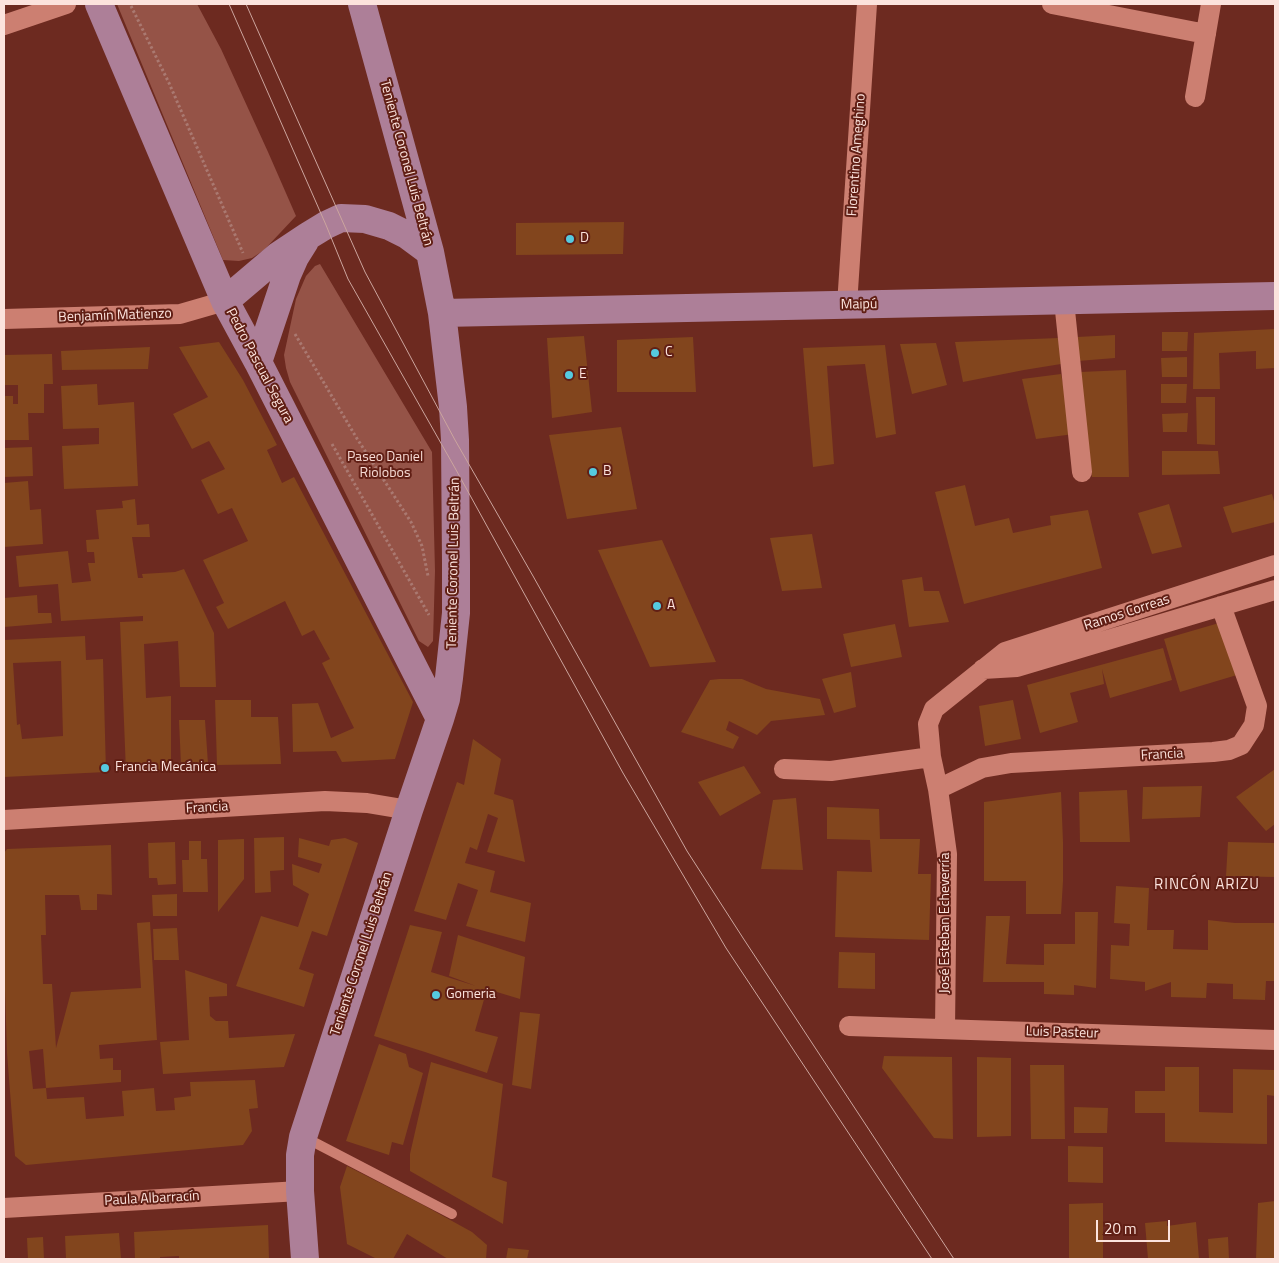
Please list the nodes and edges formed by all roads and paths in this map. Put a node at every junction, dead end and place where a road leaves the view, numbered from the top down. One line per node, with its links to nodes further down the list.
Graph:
1 (66, 4): 8 (street)
2 (99, 4): 15 (main road, Pedro Pascual Segura)
3 (129, 4): 13 (path)
4 (362, 4): 12 (main road, Teniente Coronel Luis Beltrán)
5 (867, 4): 18 (street, Florentino Ameghino)
6 (1052, 4): 9 (street)
7 (1211, 4): 9 (street)
8 (4, 25)
9 (1206, 34): 10 (street)
10 (1195, 97)
11 (308, 236): 12 (main road); 13 (main road); 17 (main road)
12 (430, 252): 19 (main road, Teniente Coronel Luis Beltrán)
13 (256, 274): 15 (main road)
14 (1275, 296): 16 (main road, Maipú)
15 (225, 301): 20 (street, Benjamín Matienzo); 21 (main road, Pedro Pascual Segura)
16 (1064, 301): 18 (main road, Maipú); 22 (street)
17 (277, 304): 21 (main road); 24 (path)
18 (847, 305): 19 (main road, Maipú)
19 (442, 314): 28 (main road, Teniente Coronel Luis Beltrán)
20 (4, 319)
21 (258, 362): 28 (main road, Pedro Pascual Segura)
22 (1082, 472)
23 (1275, 565): 27 (street, Ramos Correas)
24 (430, 583)
25 (1275, 590): 26 (street, Ramos Correas)
26 (1221, 606): 27 (street, Ramos Correas); 31 (street, Francia)
27 (983, 669): 29 (street, Ramos Correas)
28 (440, 719): 32 (main road, Teniente Coronel Luis Beltrán)
29 (931, 757): 30 (street); 31 (street, José Esteban Echeverría)
30 (784, 769)
31 (938, 789): 35 (street, José Esteban Echeverría)
32 (409, 810): 33 (street, Francia); 37 (main road, Teniente Coronel Luis Beltrán)
33 (4, 820)
34 (850, 1026): 35 (street, Luis Pasteur)
35 (945, 1029): 36 (street, Luis Pasteur)
36 (1275, 1040)
37 (303, 1136): 38 (main road, Teniente Coronel Luis Beltrán); 40 (lane)
38 (300, 1191): 39 (street, Paula Albarracín); 41 (main road, Teniente Coronel Luis Beltrán)
39 (4, 1208)
40 (452, 1214)
41 (304, 1259)

